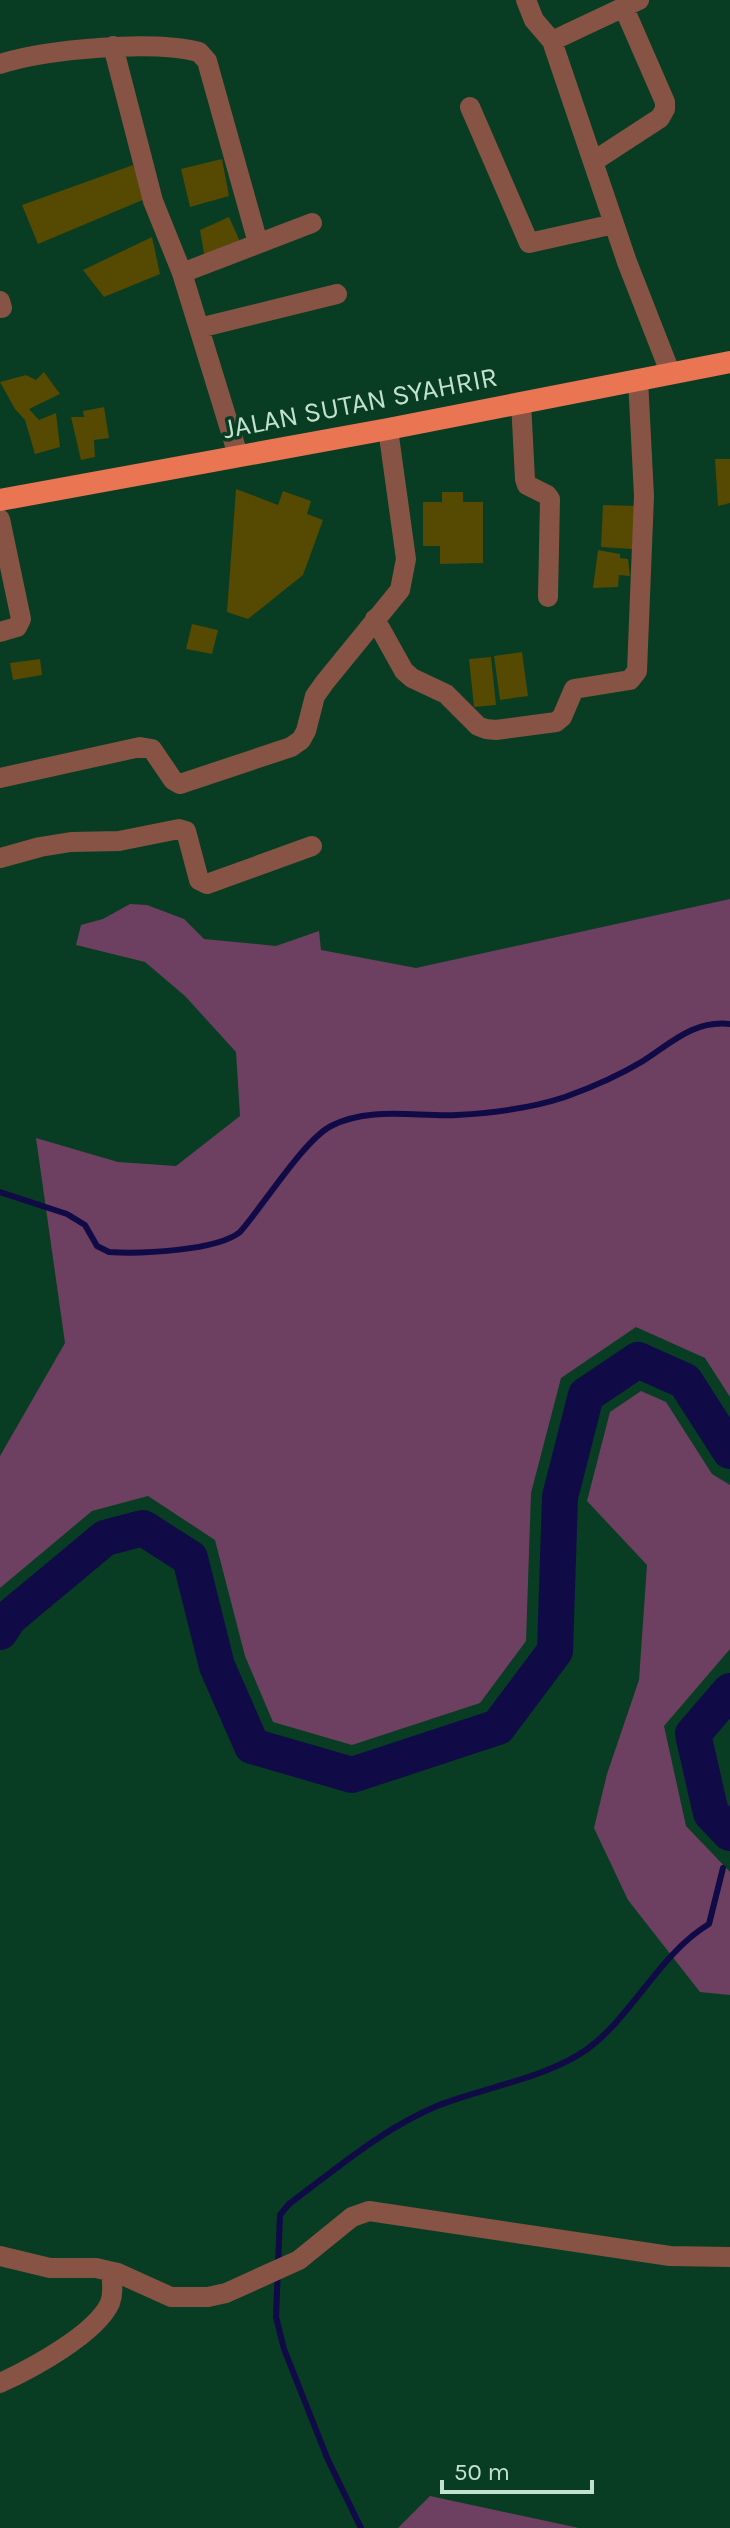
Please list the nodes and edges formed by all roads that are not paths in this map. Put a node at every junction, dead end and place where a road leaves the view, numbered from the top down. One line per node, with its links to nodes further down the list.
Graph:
1 (526, 0): 3 (street)
2 (632, 4): 3 (street); 7 (street)
3 (552, 41): 7 (street)
4 (113, 46): 5 (street); 10 (street); 11 (street)
5 (0, 64)
6 (470, 107): 9 (street)
7 (594, 161): 9 (street)
8 (312, 223): 10 (street)
9 (614, 224): 15 (street)
10 (258, 243): 11 (street)
11 (182, 273): 13 (street)
12 (337, 294): 13 (street)
13 (199, 328): 19 (street)
14 (730, 362): 15 (highway, JALAN SUTAN SYAHRIR)
15 (670, 372): 16 (highway, JALAN SUTAN SYAHRIR)
16 (638, 379): 17 (highway, JALAN SUTAN SYAHRIR); 23 (street)
17 (521, 402): 18 (highway, JALAN SUTAN SYAHRIR); 22 (street)
18 (388, 429): 19 (highway, JALAN SUTAN SYAHRIR); 23 (street)
19 (238, 455): 20 (highway, JALAN SUTAN SYAHRIR)
20 (0, 500)
21 (0, 519): 24 (street)
22 (548, 597)
23 (375, 619): 25 (street)
24 (0, 632)
25 (0, 778)
26 (312, 846): 27 (street)
27 (0, 858)
28 (0, 2256): 30 (street)
29 (730, 2257): 30 (street)
30 (111, 2272): 31 (street)
31 (0, 2383)

